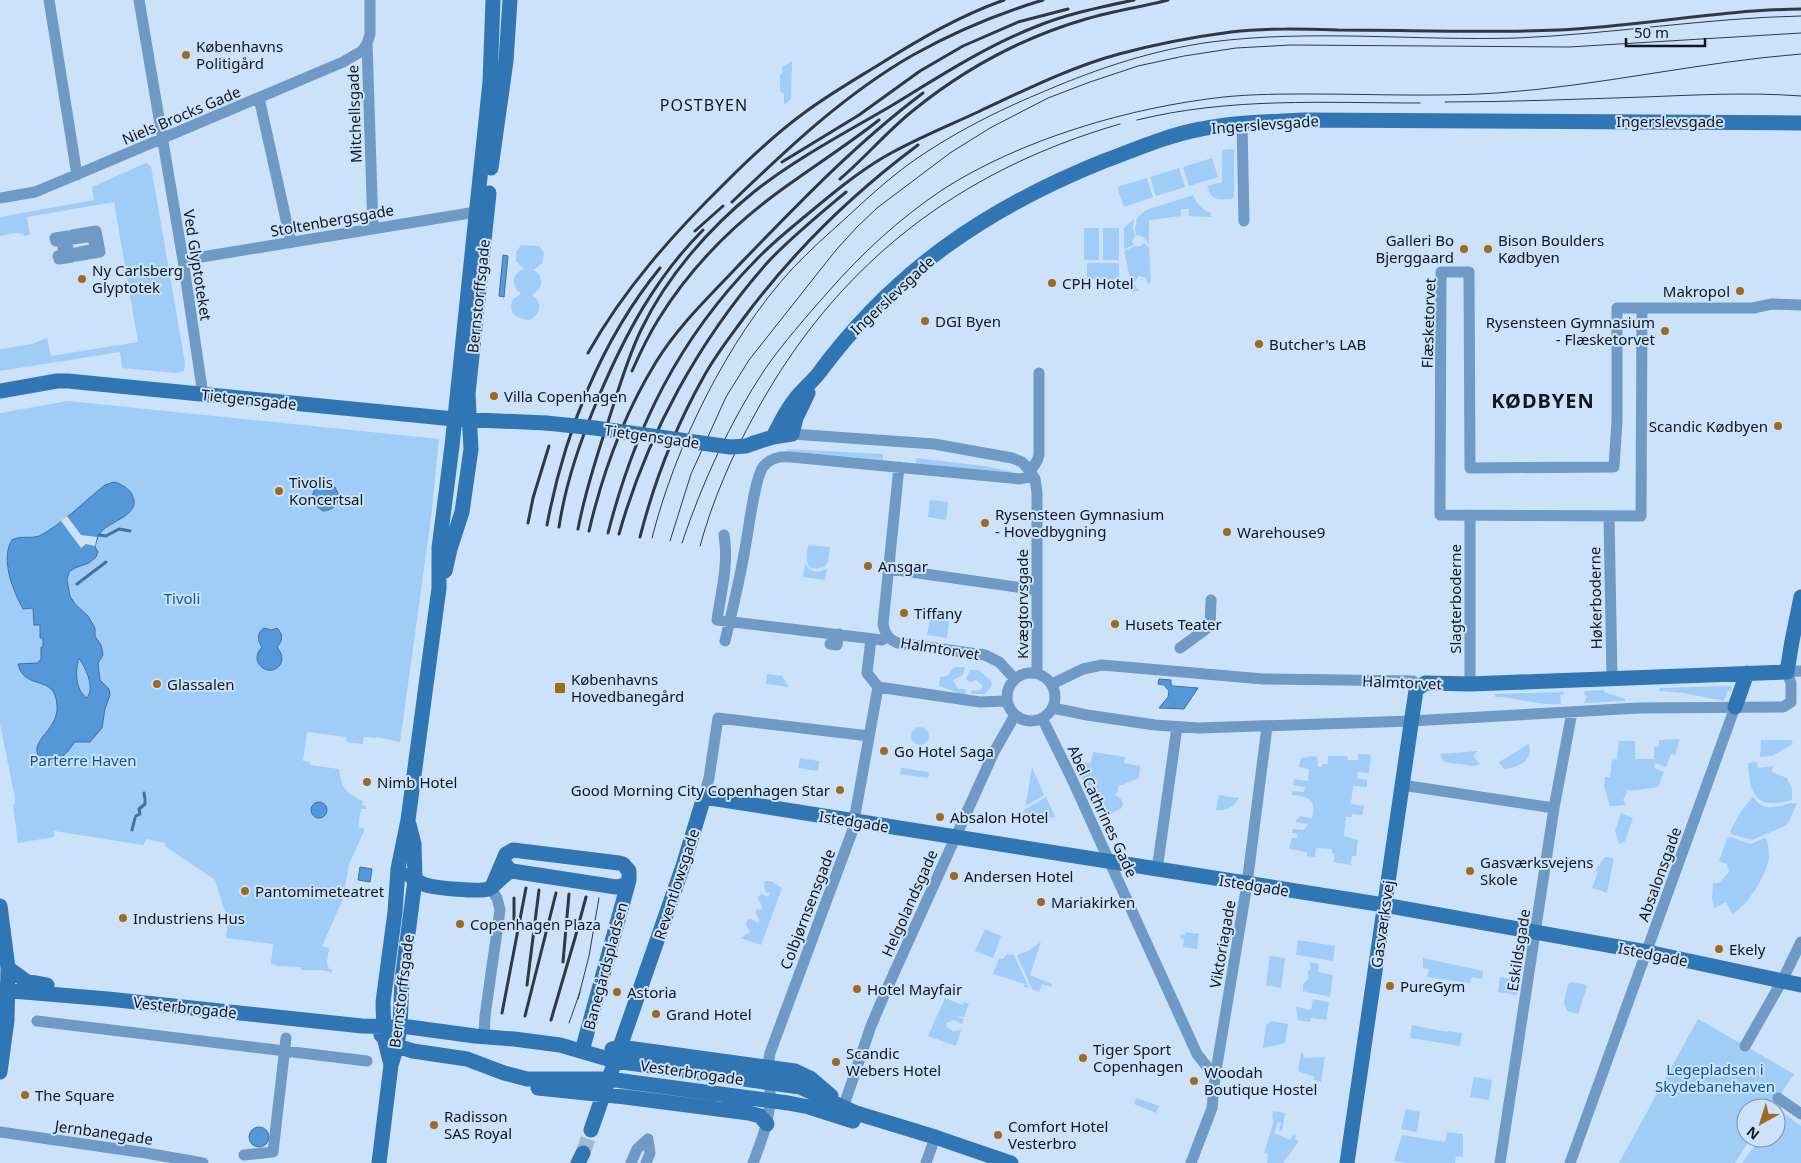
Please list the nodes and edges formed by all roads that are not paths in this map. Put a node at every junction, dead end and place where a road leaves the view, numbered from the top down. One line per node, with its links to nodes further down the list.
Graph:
1 (49, 0): 11 (street)
2 (139, 0): 10 (street, Ved Glyptoteket)
3 (370, 0): 6 (street, Mitchellsgade)
4 (493, 0): 13 (street, Bernstorffsgade)
5 (510, 0): 13 (street, Bernstorffsgade)
6 (367, 44): 7 (street, Niels Brocks Gade); 15 (street, Mitchellsgade)
7 (258, 98): 10 (street, Niels Brocks Gade); 16 (street)
8 (1242, 123): 9 (street, Ingerslevsgade); 14 (street); 21 (street, Ingerslevsgade)
9 (1801, 123)
10 (163, 139): 11 (street, Niels Brocks Gade); 17 (street, Ved Glyptoteket)
11 (77, 175): 12 (street, Niels Brocks Gade)
12 (0, 198)
13 (481, 213): 15 (street, Stoltenbergsgade); 24 (street, Bernstorffsgade)
14 (1244, 221)
15 (373, 228): 16 (street, Stoltenbergsgade)
16 (291, 242): 17 (street, Stoltenbergsgade)
17 (183, 260): 23 (street, Ved Glyptoteket)
18 (1801, 305): 19 (street)
19 (1642, 308): 29 (street, Flæsketorvet); 30 (street, Flæsketorvet)
20 (1039, 373): 28 (street)
21 (814, 380): 25 (street, Ingerslevsgade); 26 (street, Ingerslevsgade)
22 (0, 391): 23 (street, Tietgensgade)
23 (203, 395): 24 (street, Tietgensgade)
24 (461, 420): 26 (street, Tietgensgade, bridge); 66 (street, Bernstorffsgade)
25 (792, 434): 26 (street, Tietgensgade); 28 (street, Tietgensgade)
26 (773, 437)
27 (899, 467): 28 (street); 32 (street); 34 (street)
28 (1032, 473): 35 (street, Kvægtorvsgade)
29 (1470, 515): 30 (street, Flæsketorvet); 49 (street, Slagterboderne)
30 (1609, 516): 47 (street, Høkerboderne)
31 (724, 535): 33 (street)
32 (890, 569): 35 (street); 39 (street)
33 (724, 572): 34 (street); 38 (street)
34 (738, 585): 38 (street)
35 (1037, 590): 44 (street, Kvægtorvsgade)
36 (1801, 597): 43 (street)
37 (1211, 600): 42 (street)
38 (729, 621): 40 (street); 41 (street)
39 (888, 636): 40 (street); 46 (street, Halmtorvet)
40 (871, 639): 51 (street)
41 (725, 641)
42 (1180, 648)
43 (1794, 672): 45 (street, Halmtorvet); 53 (street)
44 (1036, 673): 46 (street); 48 (street)
45 (1747, 673): 47 (street, Halmtorvet); 54 (street)
46 (1014, 678): 52 (street)
47 (1612, 679): 49 (street, Halmtorvet)
48 (1052, 684): 50 (street, Halmtorvet); 55 (street)
49 (1470, 684): 50 (street, Halmtorvet)
50 (1420, 686): 59 (street, Gasværksvej)
51 (878, 687): 52 (street); 62 (street, Colbjørnsensgade)
52 (1006, 700): 57 (street)
53 (1796, 703): 54 (street)
54 (1735, 707): 56 (street); 81 (street, Absalonsgade)
55 (1052, 708): 58 (street); 60 (street)
56 (1572, 712): 59 (street); 65 (street, Eskildsgade)
57 (1015, 716): 58 (street); 69 (street, Helgolandsgade)
58 (1042, 718): 70 (street, Abel Cathrines Gade)
59 (1411, 721): 61 (street); 63 (street, Gasværksvej)
60 (1177, 727): 61 (street); 72 (street)
61 (1267, 727): 75 (street, Viktoriagade)
62 (869, 736): 64 (street, Reventlowsgade); 67 (street, Colbjørnsensgade)
63 (1402, 785): 65 (street); 77 (street, Gasværksvej)
64 (704, 797): 67 (street, Istedgade); 95 (street, Reventlowsgade)
65 (1554, 808): 79 (street, Eskildsgade)
66 (408, 820): 68 (street, Bernstorffsgade); 73 (street, Bernstorffsgade)
67 (854, 821): 69 (street, Istedgade); 97 (street, Colbjørnsensgade)
68 (405, 835): 73 (street); 89 (street, Bernstorffsgade)
69 (955, 837): 70 (street, Istedgade); 106 (street, Helgolandsgade)
70 (1110, 862): 72 (street, Istedgade); 100 (street, Abel Cathrines Gade)
71 (508, 864): 74 (street, Banegårdspladsen); 74 (street); 76 (street)
72 (1157, 870): 75 (street, Istedgade)
73 (415, 880): 76 (street); 88 (street, Bernstorffsgade)
74 (629, 880): 94 (street, Banegårdspladsen)
75 (1248, 884): 77 (street, Istedgade); 100 (street, Viktoriagade)
76 (491, 888): 90 (street)
77 (1384, 905): 79 (street, Istedgade); 122 (street, Gasværksvej)
78 (0, 906): 82 (street)
79 (1536, 932): 81 (street, Istedgade); 123 (street, Eskildsgade)
80 (1801, 942): 83 (street)
81 (1646, 952): 83 (street, Istedgade); 124 (street, Absalonsgade)
82 (8, 968): 85 (street); 86 (street)
83 (1782, 981): 84 (street, Istedgade); 92 (street)
84 (1801, 985)
85 (3, 989): 86 (street, Vesterbrogade); 98 (street)
86 (104, 998): 89 (street, Vesterbrogade)
87 (37, 1021): 93 (street, Vesterbrogade)
88 (400, 1026): 89 (street, Vesterbrogade); 90 (street, Vesterbrogade)
89 (388, 1036): 99 (street, Vesterbrogade); 114 (street, Bernstorffsgade)
90 (484, 1036): 94 (street, Vesterbrogade)
91 (286, 1038): 93 (street)
92 (1745, 1046)
93 (285, 1051): 96 (street, Vesterbrogade); 112 (street)
94 (588, 1053): 95 (street)
95 (617, 1054): 97 (street); 101 (street, Reventlowsgade); 102 (street, Vesterbrogade)
96 (367, 1062)
97 (767, 1067): 102 (street, Colbjørnsensgade); 106 (street)
98 (0, 1072)
99 (504, 1073): 101 (street, Vesterbrogade); 103 (street)
100 (1215, 1077): 121 (street, Viktoriagade)
101 (609, 1079): 103 (street, Reventlowsgade); 104 (street, Vesterbrogade)
102 (769, 1082): 104 (street, Colbjørnsensgade); 106 (street, Vesterbrogade)
103 (603, 1095): 108 (street); 109 (street, Reventlowsgade)
104 (770, 1101): 108 (street, Colbjørnsensgade); 111 (street, Vesterbrogade)
105 (1786, 1104): 107 (street)
106 (843, 1108): 120 (street, Vesterbrogade)
107 (1801, 1114)
108 (767, 1124): 117 (street, Colbjørnsensgade)
109 (591, 1130)
110 (0, 1132): 113 (street, Jernbanegade)
111 (932, 1146): 118 (street); 119 (street, Vesterbrogade)
112 (244, 1156)
113 (203, 1163)
114 (379, 1163)
115 (631, 1163): 116 (street)
116 (646, 1163)
117 (753, 1163)
118 (926, 1163)
119 (983, 1163)
120 (1011, 1163)
121 (1191, 1163)
122 (1347, 1163)
123 (1500, 1163)
124 (1570, 1163)

